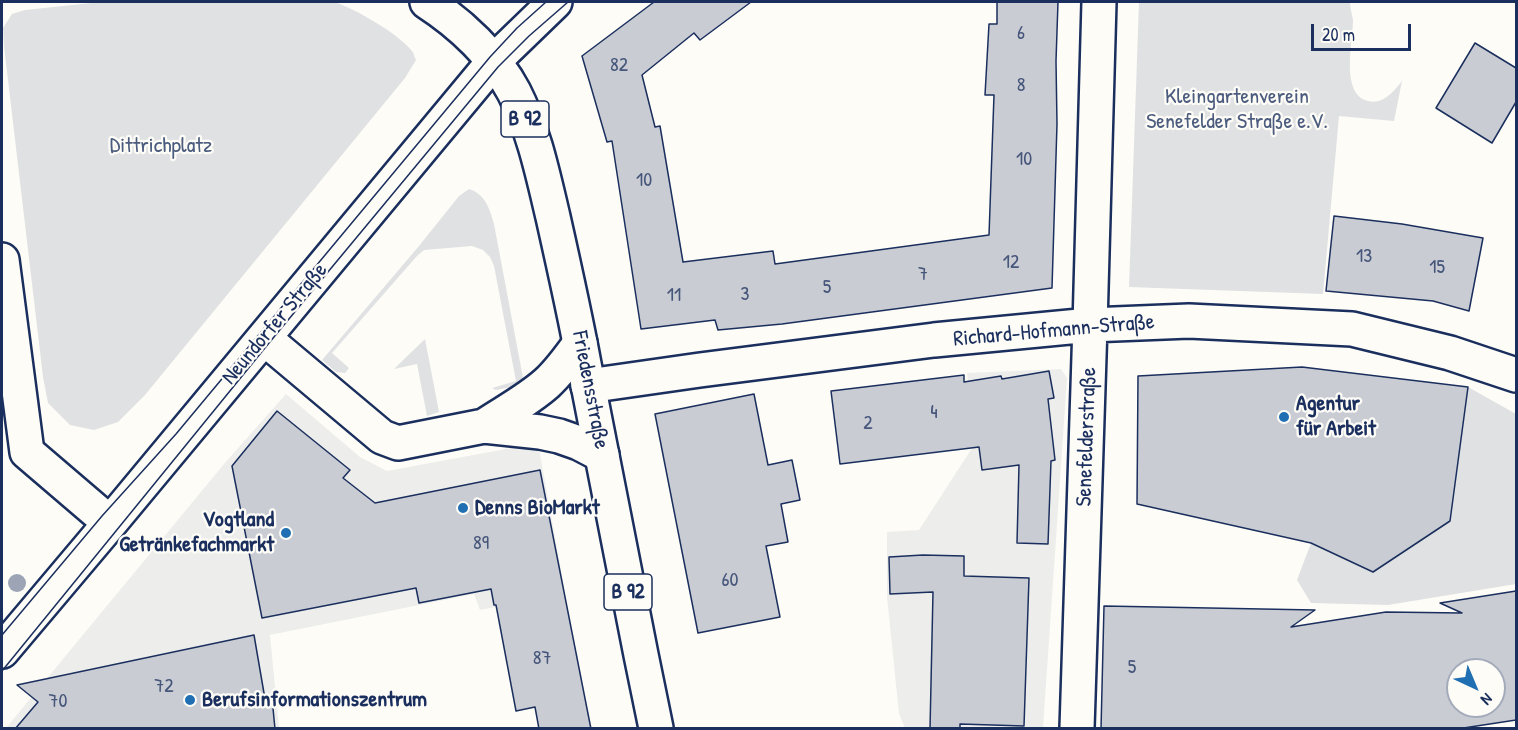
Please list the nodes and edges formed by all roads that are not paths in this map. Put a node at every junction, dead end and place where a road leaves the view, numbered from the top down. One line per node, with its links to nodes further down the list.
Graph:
1 (427, 2): 4 (street, B 92)
2 (555, 2): 4 (street, Neundorfer Straße)
3 (1099, 2): 6 (street, Senefelderstraße)
4 (494, 62): 7 (street, Neundorfer Straße); 8 (street, Friedensstraße / B 92)
5 (2, 260): 13 (street)
6 (1090, 325): 9 (street, Richard-Hofmann-Straße); 10 (street, Richard-Hofmann-Straße); 17 (street, Senefelderstraße)
7 (264, 338): 11 (street); 14 (street, Neundorfer Straße)
8 (580, 343): 10 (street, Friedensstraße / B 92); 11 (street)
9 (1516, 375)
10 (588, 386): 12 (street, Friedensstraße / B 92)
11 (484, 426): 12 (street)
12 (602, 455): 16 (street, Friedensstraße / B 92)
13 (14, 456): 14 (street)
14 (110, 523): 15 (street, Neundorfer Straße)
15 (2, 651)
16 (656, 729)
17 (1077, 729)

